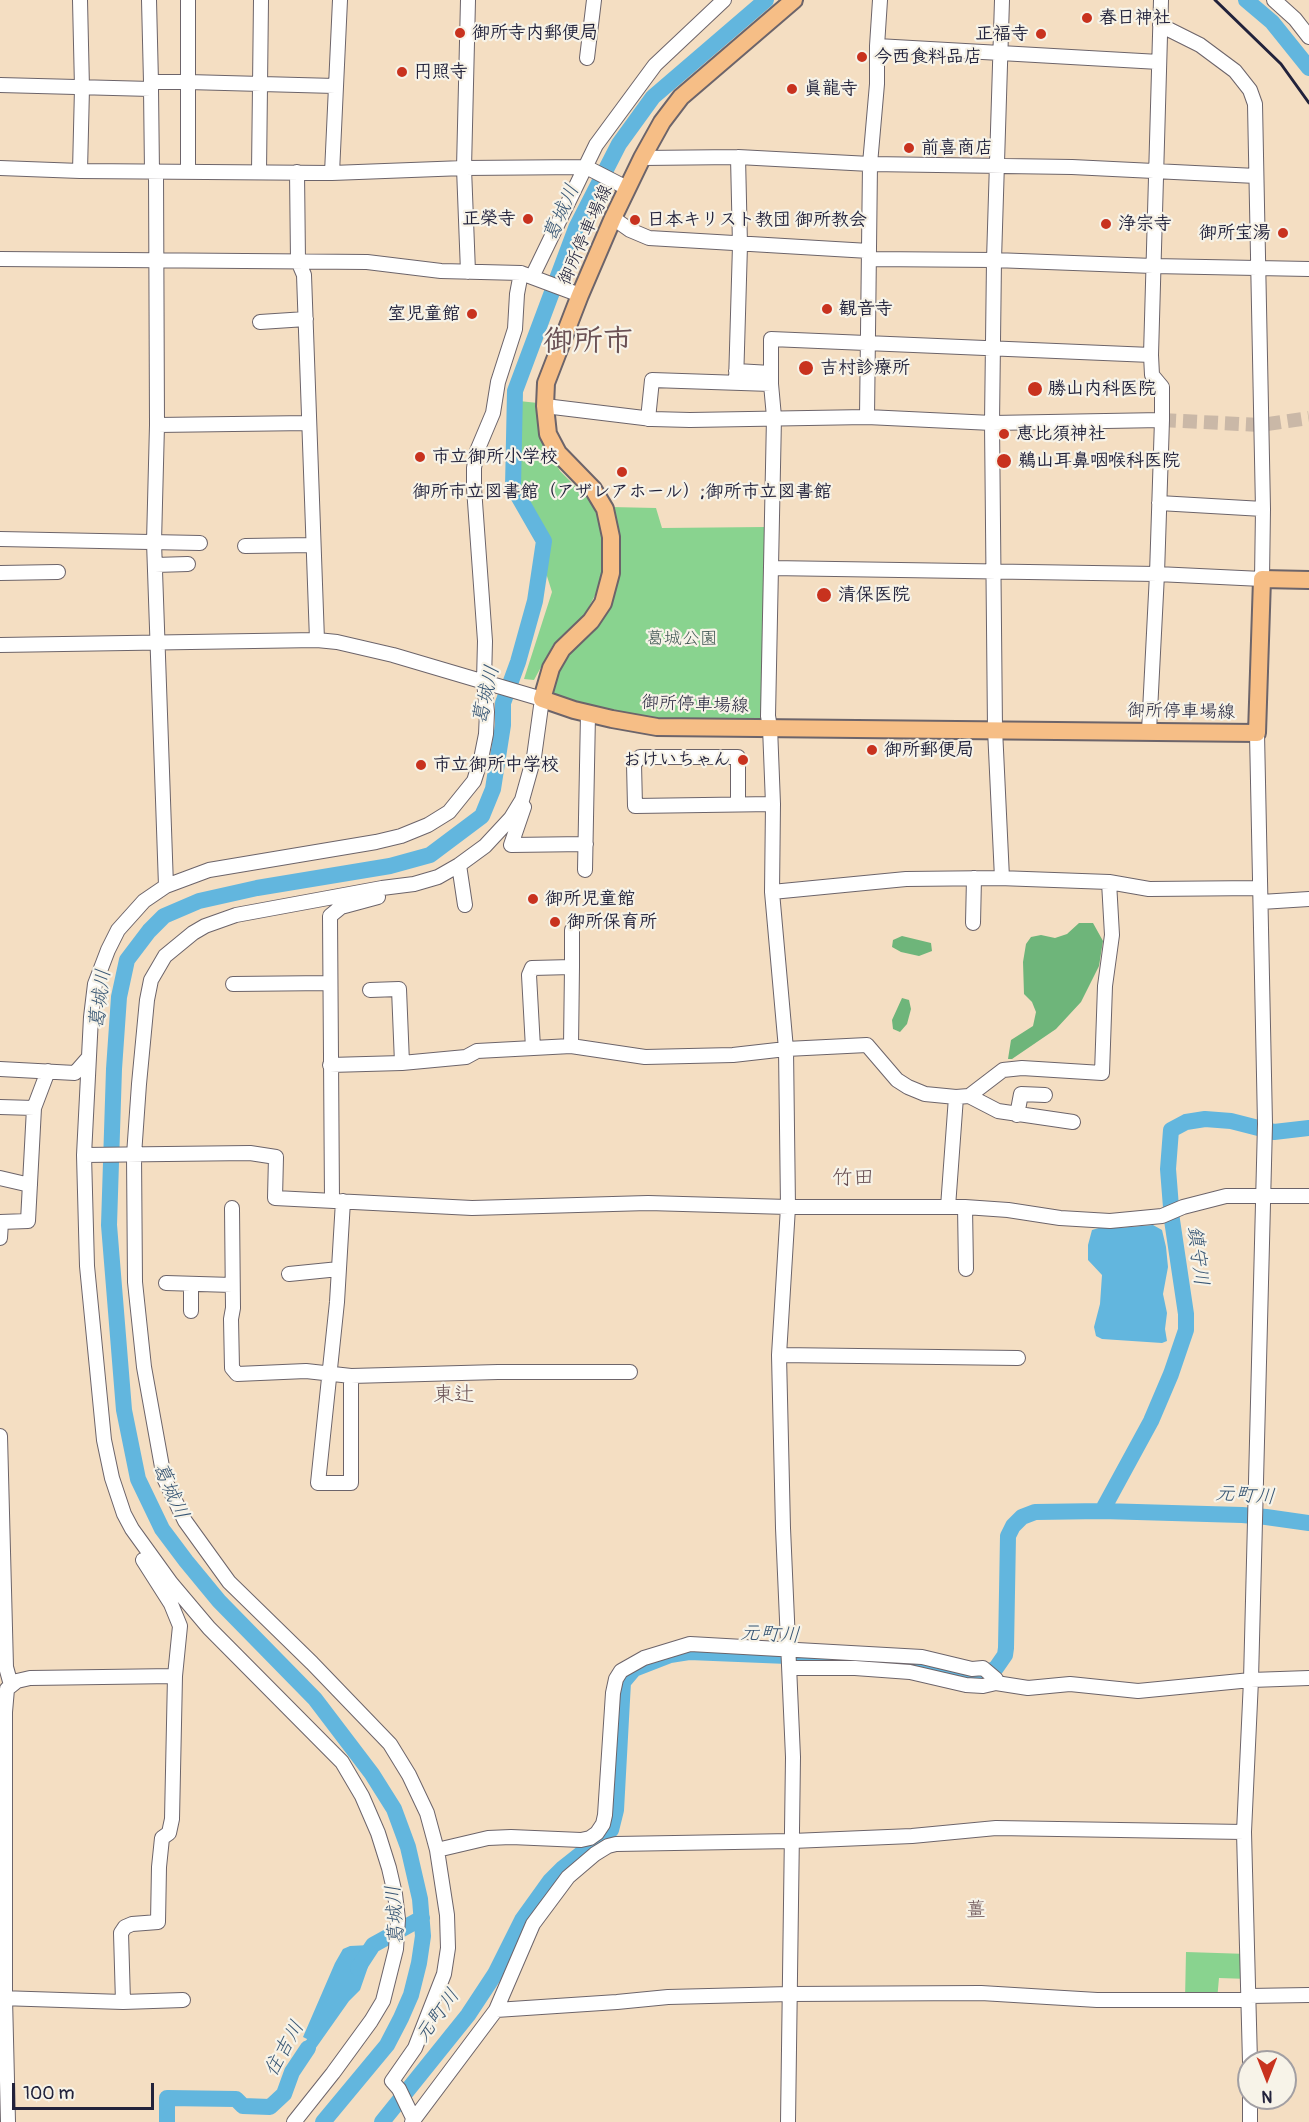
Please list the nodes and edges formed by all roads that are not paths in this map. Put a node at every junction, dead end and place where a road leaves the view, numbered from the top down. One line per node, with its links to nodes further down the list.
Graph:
1 (80, 0): 25 (street)
2 (149, 0): 23 (street)
3 (188, 0): 20 (street)
4 (261, 0): 21 (street)
5 (340, 0): 24 (street)
6 (468, 0): 31 (street)
7 (594, 0): 18 (street)
8 (724, 0): 32 (street)
9 (794, 0): 27 (main road, 御所停車場線)
10 (880, 0): 16 (street)
11 (1002, 0): 17 (street)
12 (1161, 0): 14 (street)
13 (1274, 0): 15 (street)
14 (1160, 25): 19 (street); 40 (street)
15 (1309, 37)
16 (877, 46): 17 (street); 28 (street)
17 (1000, 54): 19 (street); 29 (street)
18 (587, 58)
19 (1159, 62): 38 (street)
20 (188, 82): 21 (street); 23 (street); 35 (street)
21 (260, 84): 24 (street); 36 (street)
22 (0, 85): 25 (street)
23 (151, 85): 25 (street); 34 (street)
24 (335, 86): 39 (street)
25 (82, 88): 33 (street)
26 (738, 157): 27 (street); 28 (street); 43 (street)
27 (642, 158): 41 (main road, 御所停車場線)
28 (870, 164): 29 (street); 44 (street)
29 (996, 165): 38 (street); 46 (street)
30 (0, 168): 33 (street)
31 (464, 168): 32 (street); 39 (street); 52 (street)
32 (587, 168): 41 (street); 53 (street)
33 (80, 171): 34 (street)
34 (154, 171): 35 (street); 47 (street)
35 (188, 172): 36 (street)
36 (259, 172): 37 (street)
37 (297, 172): 39 (street); 48 (street)
38 (1157, 172): 40 (street); 49 (street)
39 (332, 173)
40 (1256, 176): 50 (street)
41 (624, 187): 42 (main road, 御所停車場線)
42 (613, 218): 43 (street); 54 (main road, 御所停車場線)
43 (740, 244): 44 (street); 60 (street)
44 (869, 255): 46 (street); 57 (street)
45 (0, 259): 47 (street)
46 (994, 260): 49 (street); 58 (street)
47 (157, 261): 48 (street); 69 (street)
48 (298, 261): 52 (street); 55 (street)
49 (1153, 266): 50 (street); 59 (street)
50 (1258, 267): 51 (street); 71 (street)
51 (1309, 269)
52 (468, 272): 53 (street)
53 (530, 276): 54 (street); 89 (street)
54 (576, 293): 62 (main road, 御所停車場線)
55 (306, 320): 56 (street); 67 (street)
56 (260, 322)
57 (867, 343): 58 (street); 61 (street); 64 (street)
58 (993, 349): 59 (street); 68 (street)
59 (1152, 356): 66 (street)
60 (736, 377): 61 (street); 65 (street)
61 (771, 379): 63 (street)
62 (545, 406): 65 (street); 90 (main road, 御所停車場線)
63 (774, 417): 64 (street); 65 (street); 79 (street)
64 (867, 417): 68 (street)
65 (648, 419)
66 (1162, 420): 68 (street); 70 (street)
67 (309, 423): 69 (street); 75 (street)
68 (992, 423): 81 (street)
69 (157, 425): 73 (street)
70 (1159, 503): 71 (street); 83 (street)
71 (1263, 509): 84 (street)
72 (0, 539): 73 (street)
73 (154, 542): 74 (street); 78 (street)
74 (200, 543)
75 (313, 545): 76 (street); 86 (street)
76 (245, 546)
77 (188, 564): 78 (street)
78 (155, 565): 87 (street)
79 (771, 568): 81 (street); 92 (street)
80 (58, 572): 82 (street)
81 (994, 572): 83 (street); 93 (street)
82 (0, 573)
83 (1158, 574): 84 (street); 94 (street)
84 (1262, 579): 85 (main road); 95 (main road, 御所停車場線)
85 (1309, 580)
86 (317, 640): 87 (street); 89 (street)
87 (157, 644): 88 (street); 105 (street)
88 (0, 645)
89 (489, 683): 90 (street); 105 (street)
90 (536, 697): 91 (main road, 御所停車場線); 96 (street)
91 (588, 714): 92 (main road, 御所停車場線); 99 (street)
92 (770, 727): 93 (main road, 御所停車場線); 98 (street)
93 (995, 729): 94 (main road, 御所停車場線); 103 (street)
94 (1149, 731): 95 (main road, 御所停車場線)
95 (1257, 733): 108 (street)
96 (522, 800): 99 (street); 100 (street)
97 (738, 804): 97 (street); 98 (street)
98 (773, 804): 107 (street)
99 (586, 844): 101 (street)
100 (459, 865): 106 (street); 110 (street)
101 (585, 870)
102 (974, 878): 103 (street); 107 (street); 111 (street)
103 (1002, 878): 104 (street)
104 (1108, 882): 108 (street); 128 (street)
105 (166, 886): 120 (street)
106 (399, 887): 114 (street); 134 (street)
107 (772, 892): 119 (street)
108 (1260, 895): 109 (street); 137 (street)
109 (1309, 899)
110 (465, 905)
111 (973, 923)
112 (572, 930): 113 (street)
113 (572, 967): 117 (street); 118 (street)
114 (330, 983): 115 (street); 122 (street)
115 (233, 984)
116 (370, 990): 121 (street)
117 (571, 1046): 118 (street); 119 (street)
118 (533, 1048): 121 (street)
119 (786, 1049): 128 (street); 140 (street)
120 (89, 1057): 125 (street); 126 (street)
121 (402, 1063): 122 (street)
122 (330, 1065): 139 (street)
123 (0, 1069): 124 (street)
124 (48, 1071): 125 (street); 130 (street)
125 (75, 1073): 126 (street)
126 (88, 1095): 133 (street)
127 (1045, 1095): 131 (street)
128 (963, 1096): 131 (street); 141 (street)
129 (0, 1107): 130 (street)
130 (34, 1108): 136 (street)
131 (1017, 1115): 132 (street)
132 (1073, 1122)
133 (87, 1155): 134 (street); 159 (street)
134 (132, 1155): 139 (street); 170 (street)
135 (0, 1178): 136 (street)
136 (30, 1185): 144 (street)
137 (1262, 1195): 138 (street); 142 (street); 164 (street)
138 (1309, 1196)
139 (338, 1201): 140 (street); 146 (street)
140 (788, 1206): 141 (street); 153 (street)
141 (948, 1207): 142 (street)
142 (964, 1207): 147 (street)
143 (232, 1208): 151 (street)
144 (0, 1222): 145 (street)
145 (0, 1238)
146 (339, 1269): 148 (street); 156 (street)
147 (966, 1269)
148 (289, 1274)
149 (166, 1283): 150 (street)
150 (191, 1284): 151 (street); 152 (street)
151 (232, 1285): 156 (street)
152 (191, 1311)
153 (778, 1355): 154 (street); 160 (street)
154 (1018, 1358)
155 (630, 1372): 157 (street)
156 (329, 1374): 157 (street); 157 (street)
157 (351, 1376)
158 (0, 1436): 166 (street)
159 (132, 1529): 162 (street); 181 (street)
160 (789, 1651): 161 (street); 165 (street); 169 (street)
161 (790, 1668): 165 (street); 168 (street)
162 (175, 1676): 166 (street); 176 (street)
163 (1309, 1678): 164 (street)
164 (1251, 1680): 165 (street); 167 (street)
165 (996, 1681)
166 (11, 1685): 173 (street)
167 (1245, 1832): 168 (street); 174 (street)
168 (792, 1841): 169 (street); 171 (street)
169 (589, 1847): 170 (street); 177 (street)
170 (437, 1850): 179 (street)
171 (790, 1994): 174 (street); 177 (street); 182 (street)
172 (1309, 1995): 174 (street)
173 (2, 1998): 176 (street); 180 (street)
174 (1250, 1998): 178 (street)
175 (183, 2000): 176 (street)
176 (123, 2002)
177 (496, 2010): 179 (street)
178 (1250, 2050)
179 (412, 2117)
180 (9, 2122)
181 (294, 2122)
182 (789, 2122)

